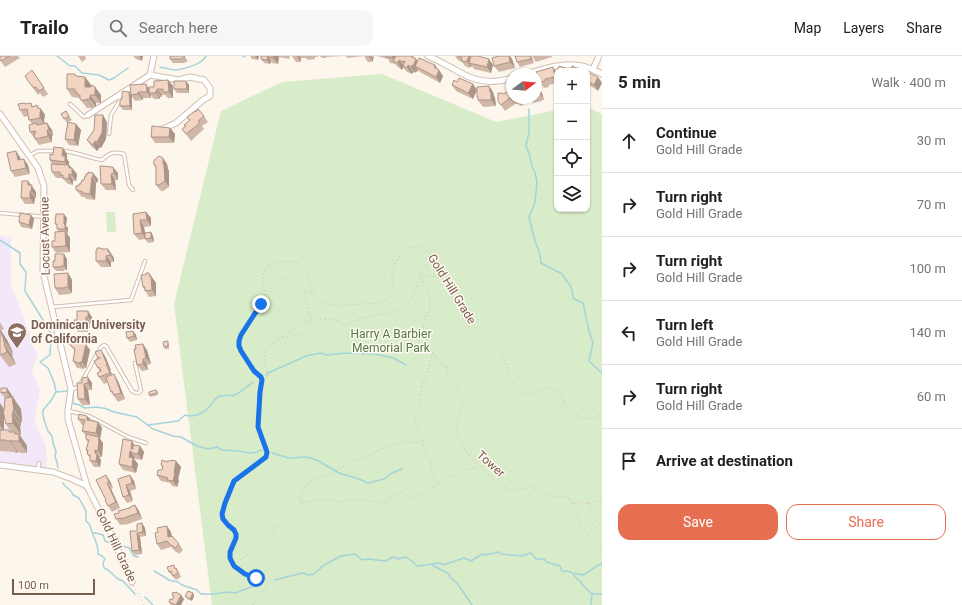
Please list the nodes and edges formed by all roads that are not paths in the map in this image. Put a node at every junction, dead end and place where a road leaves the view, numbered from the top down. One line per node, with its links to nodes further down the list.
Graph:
1 (154, 56): 7 (street)
2 (428, 56): 8 (street)
3 (599, 56): 4 (street)
4 (593, 69): 5 (street); 6 (street)
5 (542, 70)
6 (602, 74)
7 (150, 75): 9 (street); 13 (street)
8 (506, 79)
9 (121, 94): 12 (street); 14 (lane)
10 (70, 104): 12 (lane)
11 (0, 114): 15 (street, Locust Avenue)
12 (88, 114)
13 (163, 129)
14 (109, 134)
15 (29, 155): 16 (lane); 18 (street, Locust Avenue)
16 (133, 190)
17 (0, 213): 18 (lane)
18 (44, 217): 20 (street, Locust Avenue)
19 (145, 261): 20 (lane)
20 (51, 307): 22 (street, Locust Avenue)
21 (135, 363): 22 (lane)
22 (71, 389): 23 (street, Locust Avenue)
23 (68, 410): 24 (lane); 28 (street, Locust Avenue)
24 (146, 443)
25 (38, 463): 27 (lane)
26 (0, 465): 27 (street)
27 (38, 470): 28 (street)
28 (87, 486): 29 (street, Gold Hill Grade)
29 (132, 582)

